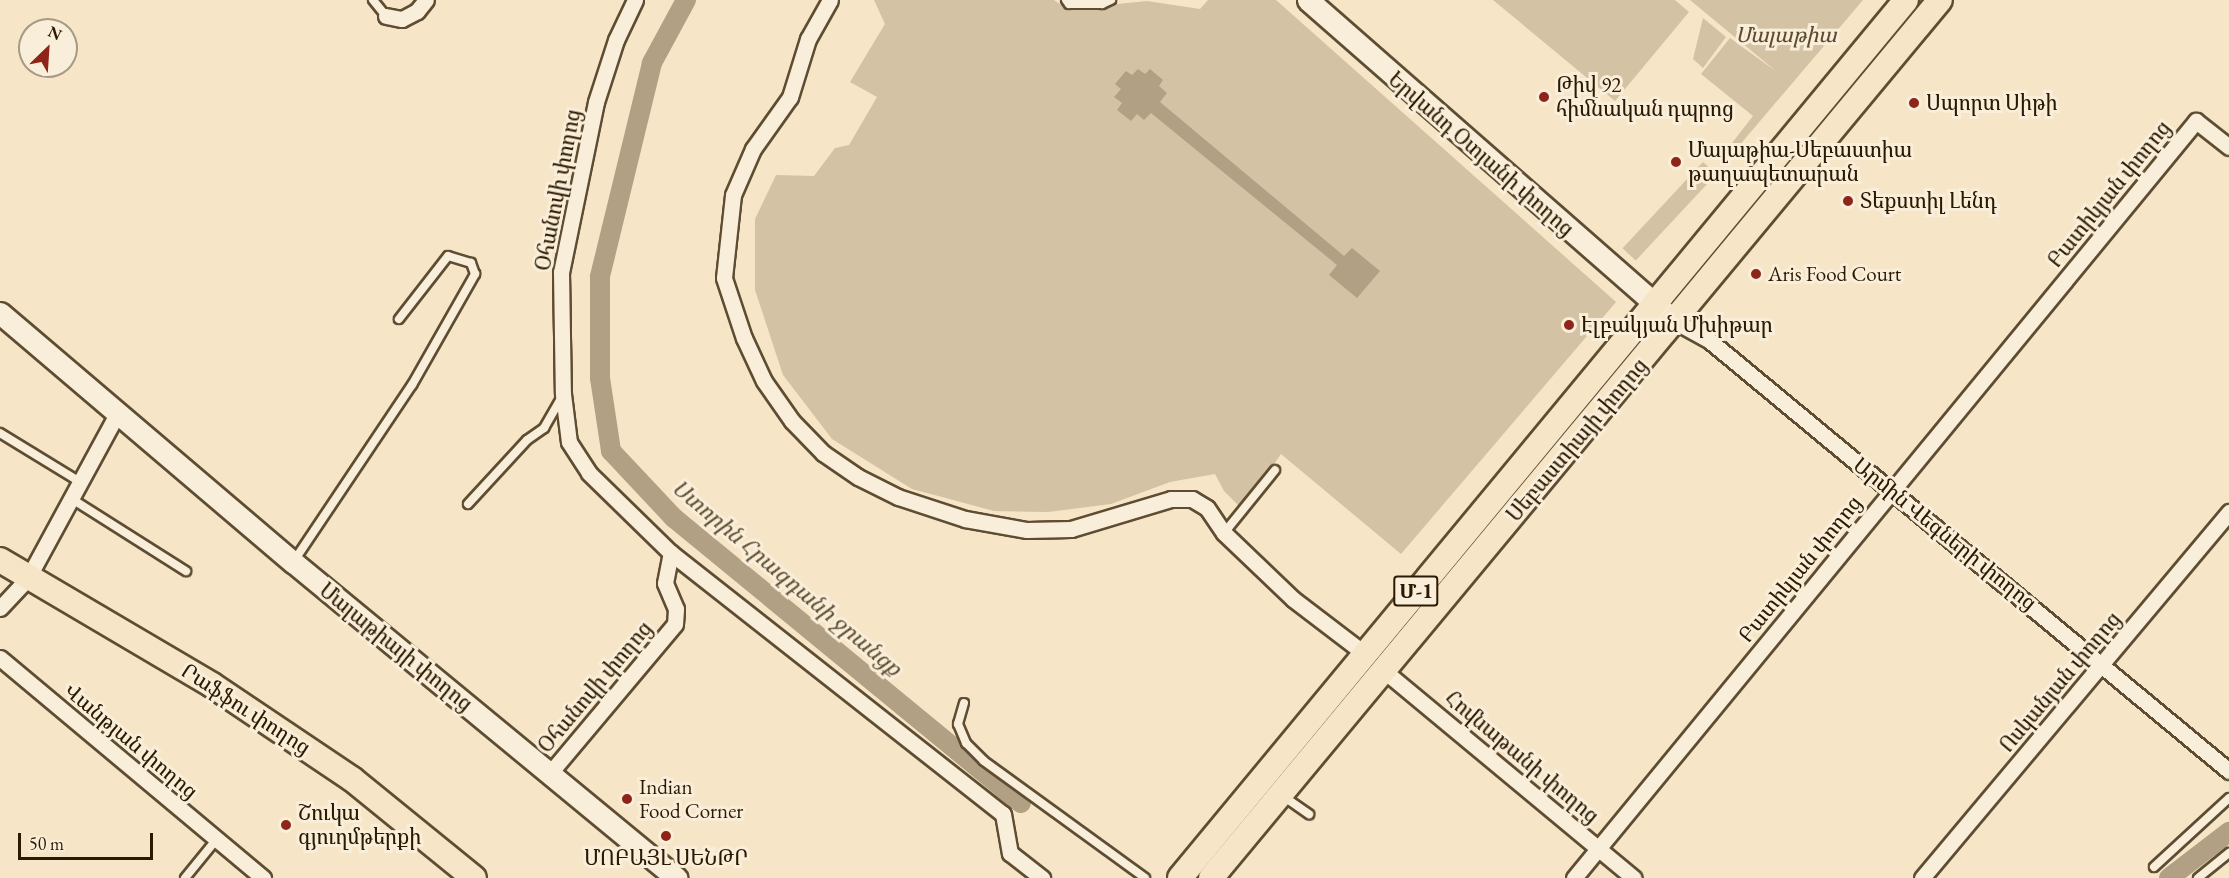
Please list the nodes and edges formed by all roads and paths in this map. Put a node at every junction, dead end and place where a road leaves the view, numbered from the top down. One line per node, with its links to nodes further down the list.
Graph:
1 (373, 0): 10 (lane)
2 (426, 0): 10 (street)
3 (635, 0): 16 (street, Օհանովի փողոց)
4 (830, 0): 25 (street)
5 (1066, 0): 6 (lane)
6 (1110, 0)
7 (1308, 0): 12 (street, Երվանդ Օտյանի փողոց)
8 (1906, 0): 12 (main road, Սեբաստիայի փողոց / Մ-1)
9 (1940, 0): 15 (main road, Սեբաստիայի փողոց / Մ-1)
10 (386, 16)
11 (2229, 147): 21 (street, Բատիկյան փողոց)
12 (1654, 306): 15 (street, Արմին Վեգների փողոց); 32 (main road, Սեբաստիայի փողոց / Մ-1)
13 (0, 313): 17 (street, Մալաթիայի փողոց)
14 (399, 319): 28 (lane)
15 (1676, 322): 21 (street, Արմին Վեգների փողոց); 35 (main road, Սեբաստիայի փողոց / Մ-1)
16 (563, 394): 23 (lane); 26 (street, Օհանովի փողոց)
17 (117, 414): 20 (street); 28 (street, Մալաթիայի փողոց)
18 (0, 433): 20 (lane)
19 (1275, 470): 25 (lane)
20 (80, 483): 22 (street)
21 (1892, 491): 34 (street, Արմին Վեգների փողոց); 43 (street, Բատիկյան փողոց)
22 (72, 499): 29 (lane); 30 (street)
23 (468, 504)
24 (2229, 512): 34 (street, Ոսկանյան փողոց)
25 (1224, 533): 32 (street)
26 (671, 553): 38 (street, Օհանովի փողոց); 50 (street)
27 (1, 562): 30 (main road, Րաֆֆու փողոց)
28 (293, 562): 38 (street, Մալաթիայի փողոց)
29 (186, 571)
30 (28, 578): 31 (street); 48 (main road, Րաֆֆու փողոց)
31 (0, 608)
32 (1364, 653): 52 (main road, Սեբաստիայի փողոց / Մ-1)
33 (0, 658): 42 (street, Վանթյան փողոց)
34 (2102, 664): 37 (street, Արմին Վեգների փողոց); 56 (street, Ոսկանյան փողոց)
35 (1382, 669): 39 (main road, Սեբաստիայի փողոց / Մ-1); 43 (street, Հովնաթանի փողոց)
36 (964, 703): 51 (lane)
37 (2229, 771)
38 (550, 773): 49 (street, Մալաթիայի փողոց)
39 (1279, 793): 41 (lane); 53 (main road, Սեբաստիայի փողոց / Մ-1)
40 (2229, 798): 45 (lane)
41 (1309, 814)
42 (216, 840): 46 (lane); 47 (street, Վանթյան փողոց)
43 (1598, 849): 54 (street, Բատիկյան փողոց); 55 (street, Հովնաթանի փողոց)
44 (2229, 854): 57 (lane)
45 (2154, 867)
46 (185, 878)
47 (263, 878)
48 (474, 878)
49 (677, 878)
50 (1042, 878)
51 (1145, 878)
52 (1180, 878)
53 (1211, 878)
54 (1574, 878)
55 (1634, 878)
56 (1922, 878)
57 (2198, 878)

